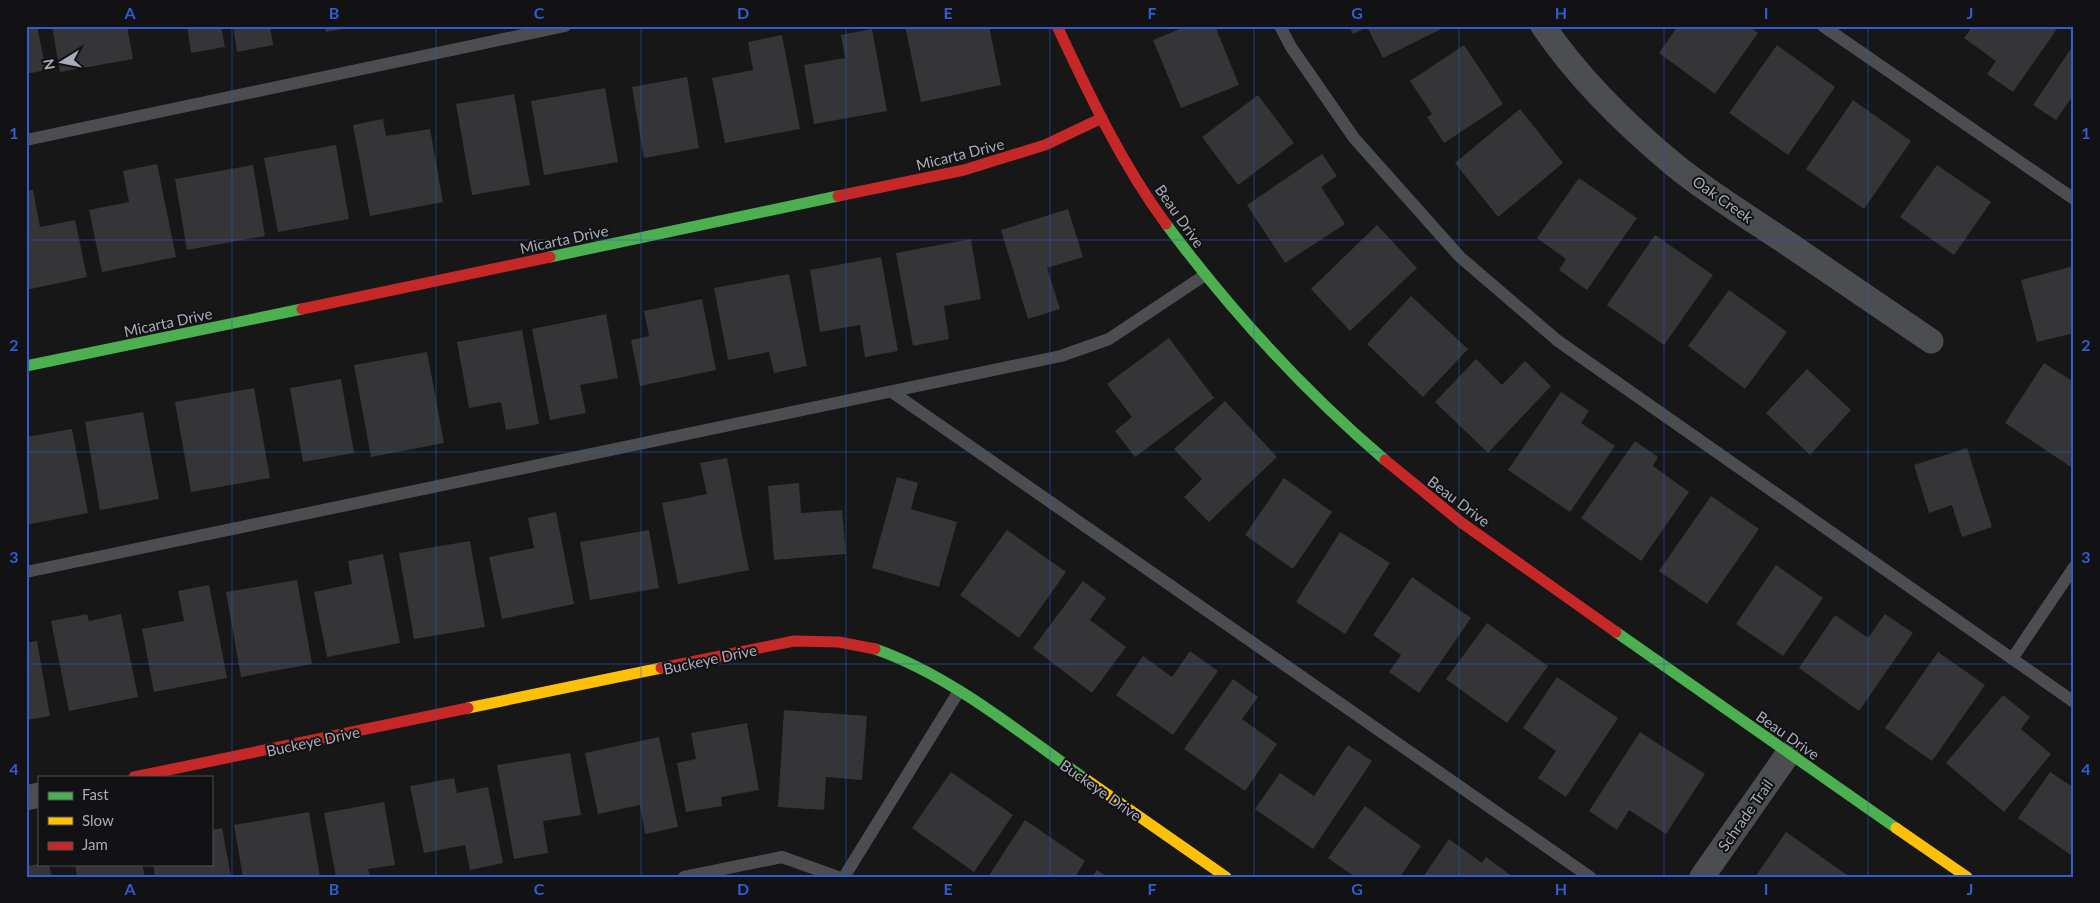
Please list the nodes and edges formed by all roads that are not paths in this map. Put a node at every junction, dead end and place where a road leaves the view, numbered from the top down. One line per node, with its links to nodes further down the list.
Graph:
1 (565, 26): 7 (lane)
2 (1057, 26): 6 (street, Beau Drive)
3 (1280, 26): 15 (lane)
4 (1542, 26): 10 (street, Oak Creek)
5 (1823, 26): 8 (lane)
6 (1102, 118): 9 (street, Beau Drive); 11 (street, Micarta Drive)
7 (26, 140)
8 (2074, 199)
9 (1205, 275): 12 (lane); 18 (street, Beau Drive)
10 (1931, 341)
11 (26, 366)
12 (892, 392): 14 (lane); 24 (lane)
13 (2074, 567): 15 (lane)
14 (26, 572)
15 (2012, 659): 17 (lane)
16 (959, 691): 19 (street, Buckeye Drive); 22 (lane); 23 (street, Buckeye Drive)
17 (2074, 702)
18 (1788, 754): 25 (street, Schrade Trail); 26 (street, Beau Drive)
19 (139, 776)
20 (684, 877): 21 (lane)
21 (838, 877)
22 (844, 877)
23 (1226, 877)
24 (1590, 877)
25 (1702, 877)
26 (1967, 877)

